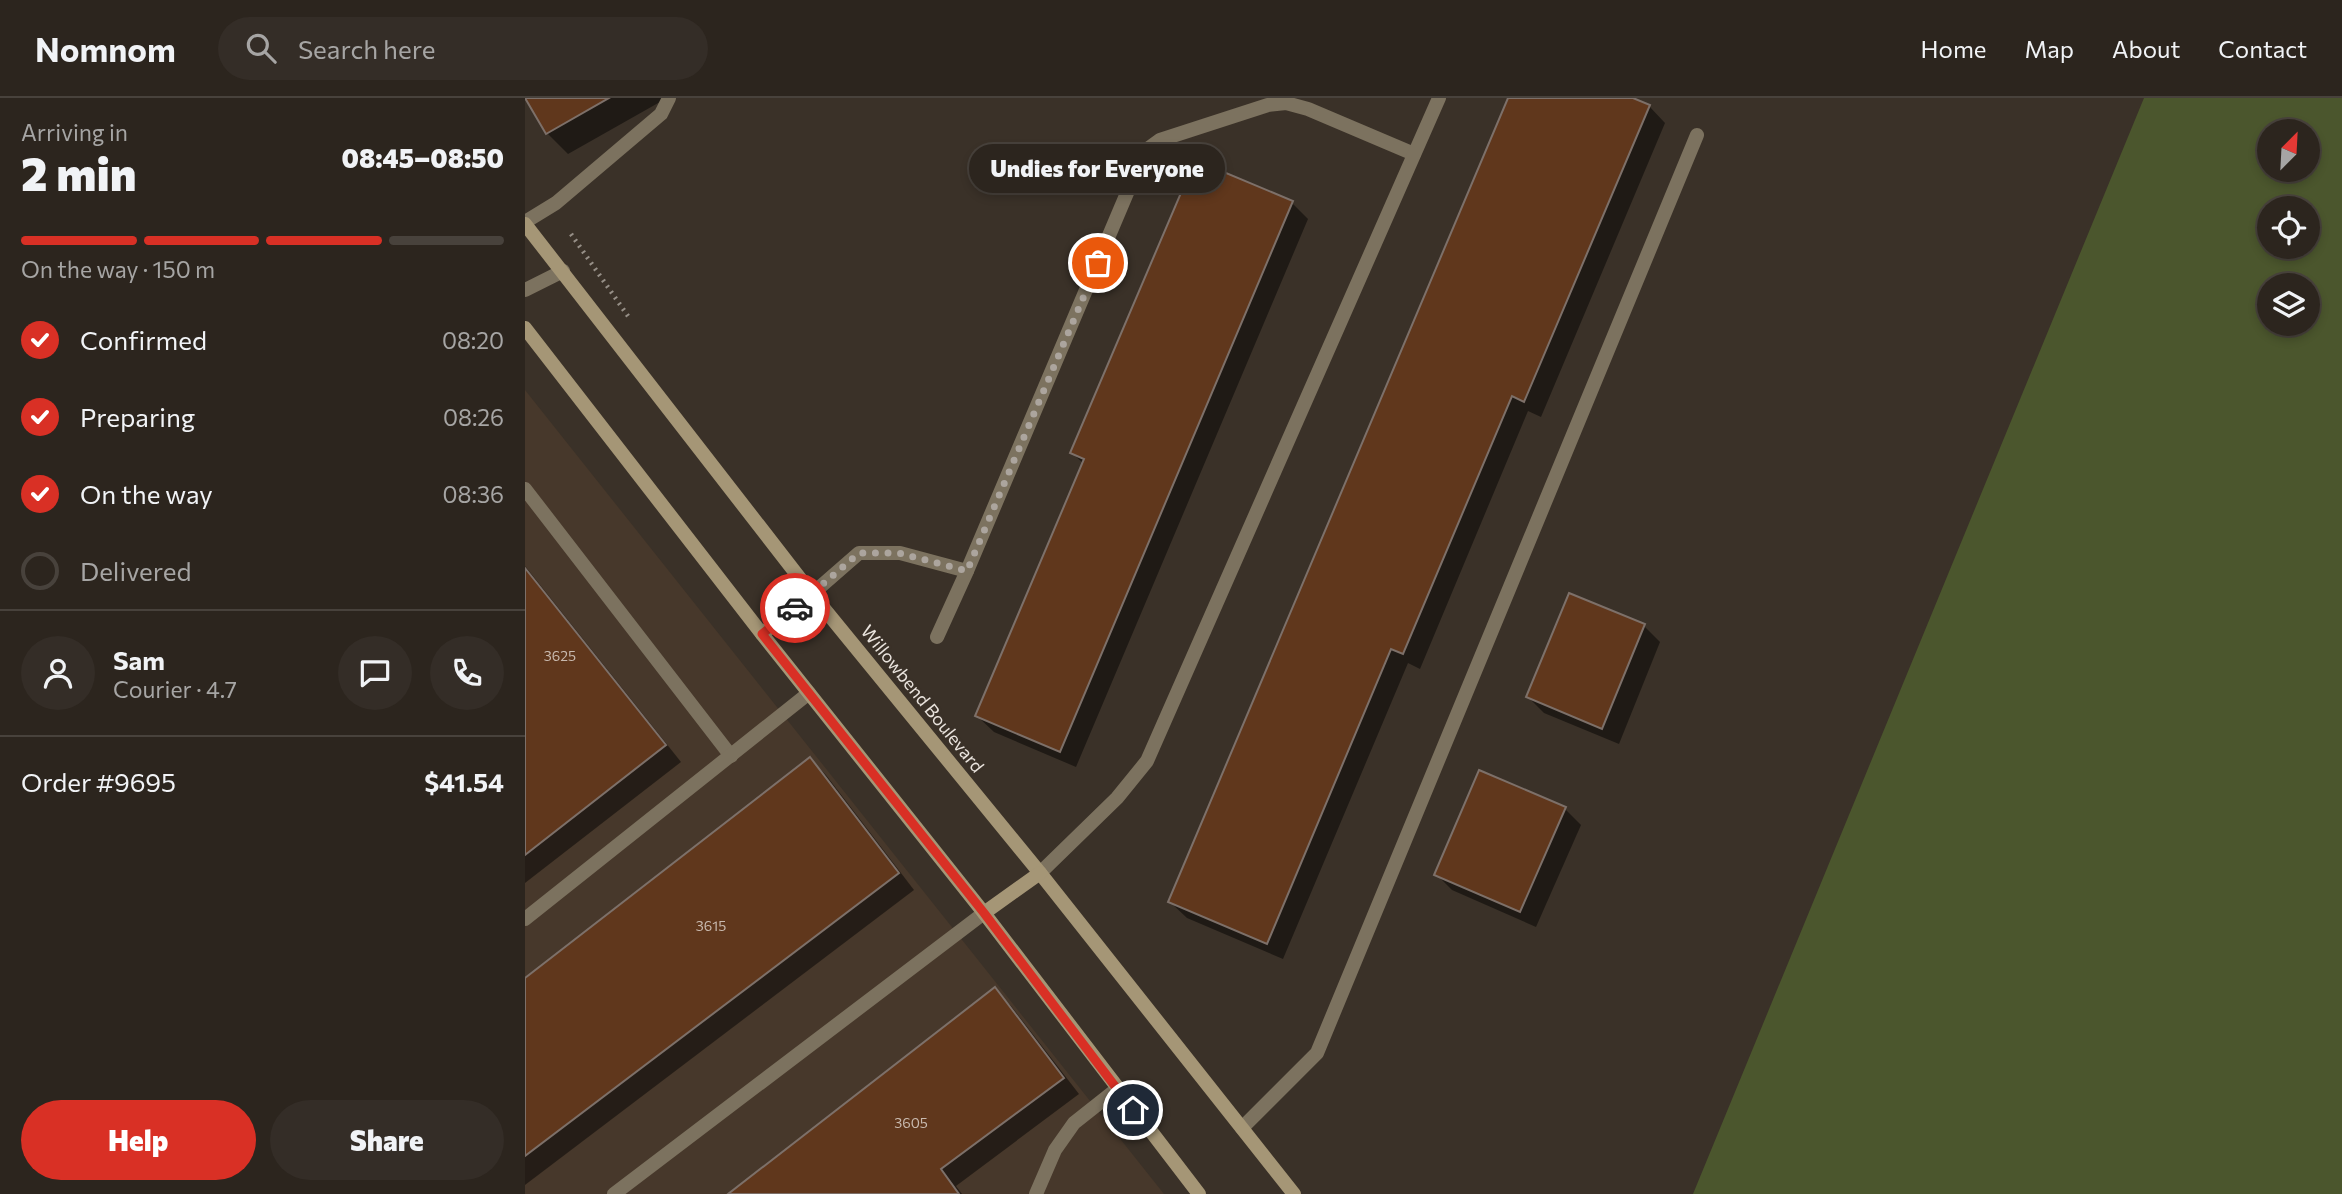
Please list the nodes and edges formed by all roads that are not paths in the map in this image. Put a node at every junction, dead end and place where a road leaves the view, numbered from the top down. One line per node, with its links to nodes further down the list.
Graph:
1 (669, 98): 5 (street)
2 (1439, 98): 4 (street)
3 (1697, 135): 20 (street)
4 (1414, 154): 10 (street); 16 (street)
5 (525, 223): 6 (main road, Willowbend Boulevard)
6 (563, 271): 7 (street); 11 (main road, Willowbend Boulevard)
7 (525, 290)
8 (525, 328): 12 (main road)
9 (525, 489): 15 (street)
10 (967, 571): 11 (street); 13 (street)
11 (812, 594): 12 (main road); 16 (main road, Willowbend Boulevard)
12 (762, 634): 14 (main road)
13 (937, 637)
14 (809, 693): 15 (street); 17 (main road)
15 (731, 756): 18 (street)
16 (1040, 873): 17 (main road); 20 (main road, Willowbend Boulevard)
17 (984, 913): 19 (main road); 21 (street)
18 (525, 919)
19 (1117, 1089): 22 (street); 23 (main road)
20 (1242, 1128): 24 (main road, Willowbend Boulevard)
21 (614, 1194)
22 (1036, 1194)
23 (1199, 1194)
24 (1294, 1194)

